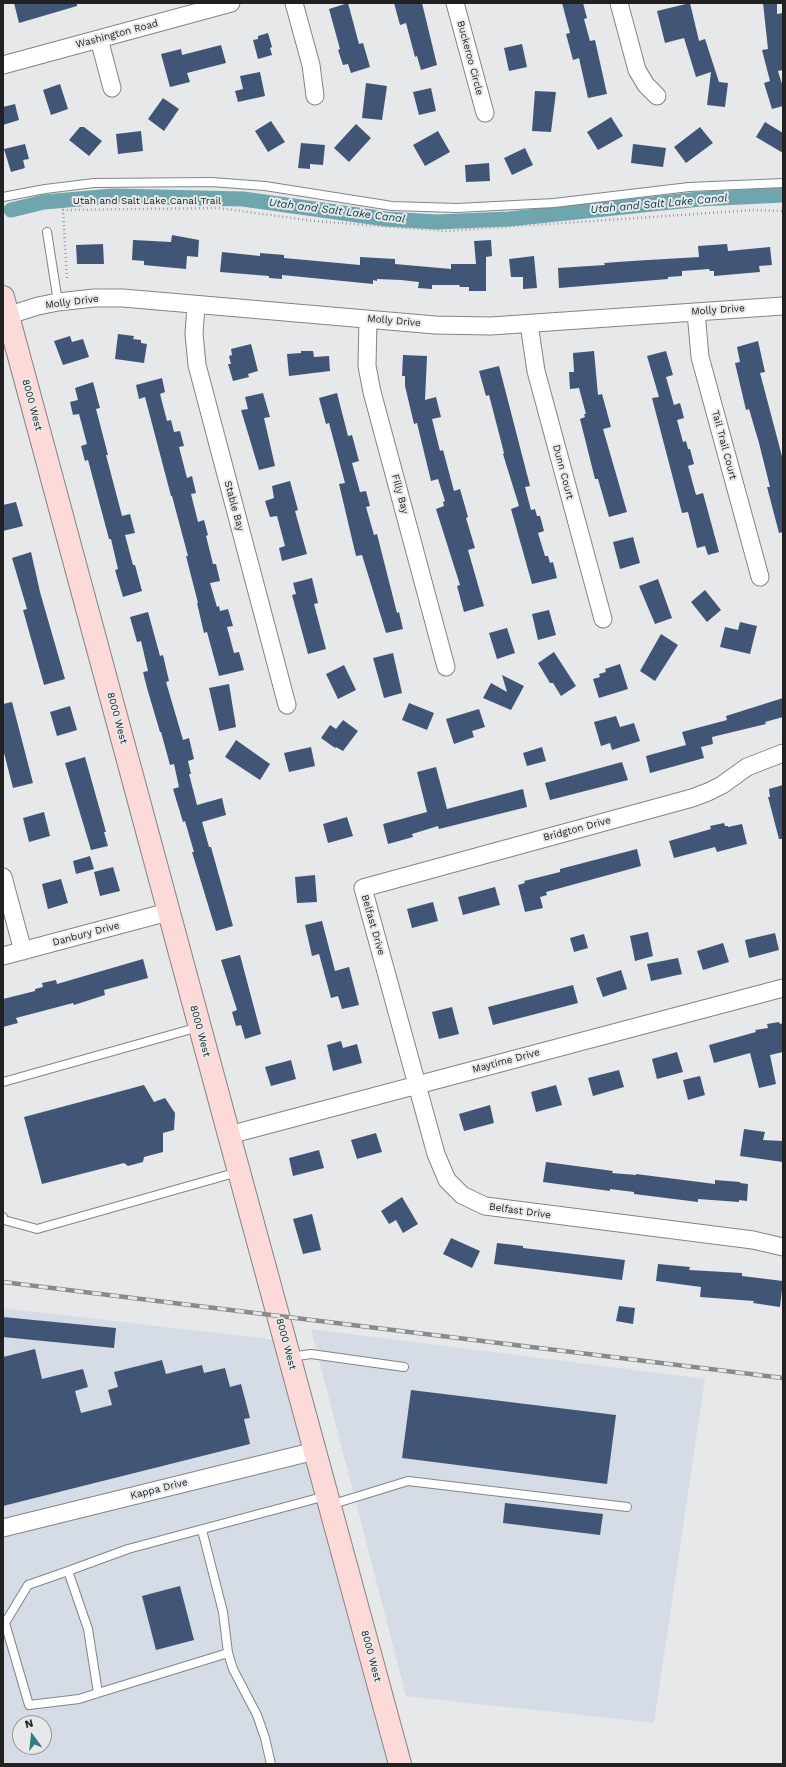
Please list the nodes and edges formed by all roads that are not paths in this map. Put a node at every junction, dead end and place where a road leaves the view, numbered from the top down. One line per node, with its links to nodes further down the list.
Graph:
1 (231, 3): 5 (street, Washington Road)
2 (294, 3): 8 (street)
3 (455, 3): 10 (street, Buckeroo Circle)
4 (619, 3): 9 (street)
5 (99, 39): 6 (street, Washington Road); 7 (street)
6 (3, 65)
7 (112, 88)
8 (315, 96)
9 (657, 96)
10 (485, 113)
11 (783, 183): 12 (lane)
12 (3, 197)
13 (47, 232): 14 (lane)
14 (58, 302): 15 (street, Molly Drive); 17 (street, Molly Drive)
15 (196, 305): 19 (street, Molly Drive); 24 (street, Stable Bay)
16 (783, 306): 18 (street, Molly Drive)
17 (5, 310): 28 (street, 8000 West)
18 (696, 312): 20 (street, Molly Drive); 21 (street, Tail Trail Court)
19 (368, 319): 20 (street, Molly Drive); 23 (street, Filly Bay)
20 (529, 324): 22 (street, Dunn Court)
21 (760, 577)
22 (603, 619)
23 (446, 667)
24 (287, 705)
25 (783, 753): 27 (street, Bridgton Drive)
26 (3, 877): 29 (street)
27 (362, 888): 34 (street, Belfast Drive)
28 (168, 912): 29 (street, Danbury Drive); 32 (street, 8000 West)
29 (23, 951): 30 (street, Danbury Drive)
30 (3, 956)
31 (783, 988): 34 (street, Maytime Drive)
32 (199, 1027): 33 (lane); 35 (street, 8000 West)
33 (3, 1082)
34 (416, 1084): 35 (street, Maytime Drive); 38 (street, Belfast Drive)
35 (228, 1136): 36 (street, 8000 West)
36 (238, 1171): 37 (lane); 39 (street, 8000 West)
37 (3, 1219)
38 (783, 1247)
39 (289, 1357): 40 (lane); 41 (street, 8000 West)
40 (404, 1367)
41 (315, 1450): 42 (street, 8000 West); 44 (street, Kappa Drive)
42 (328, 1500): 43 (lane); 45 (lane); 50 (street, 8000 West)
43 (627, 1508)
44 (3, 1528)
45 (202, 1530): 46 (lane); 47 (lane)
46 (68, 1571): 48 (lane); 48 (lane)
47 (228, 1653): 48 (lane); 49 (lane)
48 (98, 1693)
49 (271, 1764)
50 (400, 1764)

